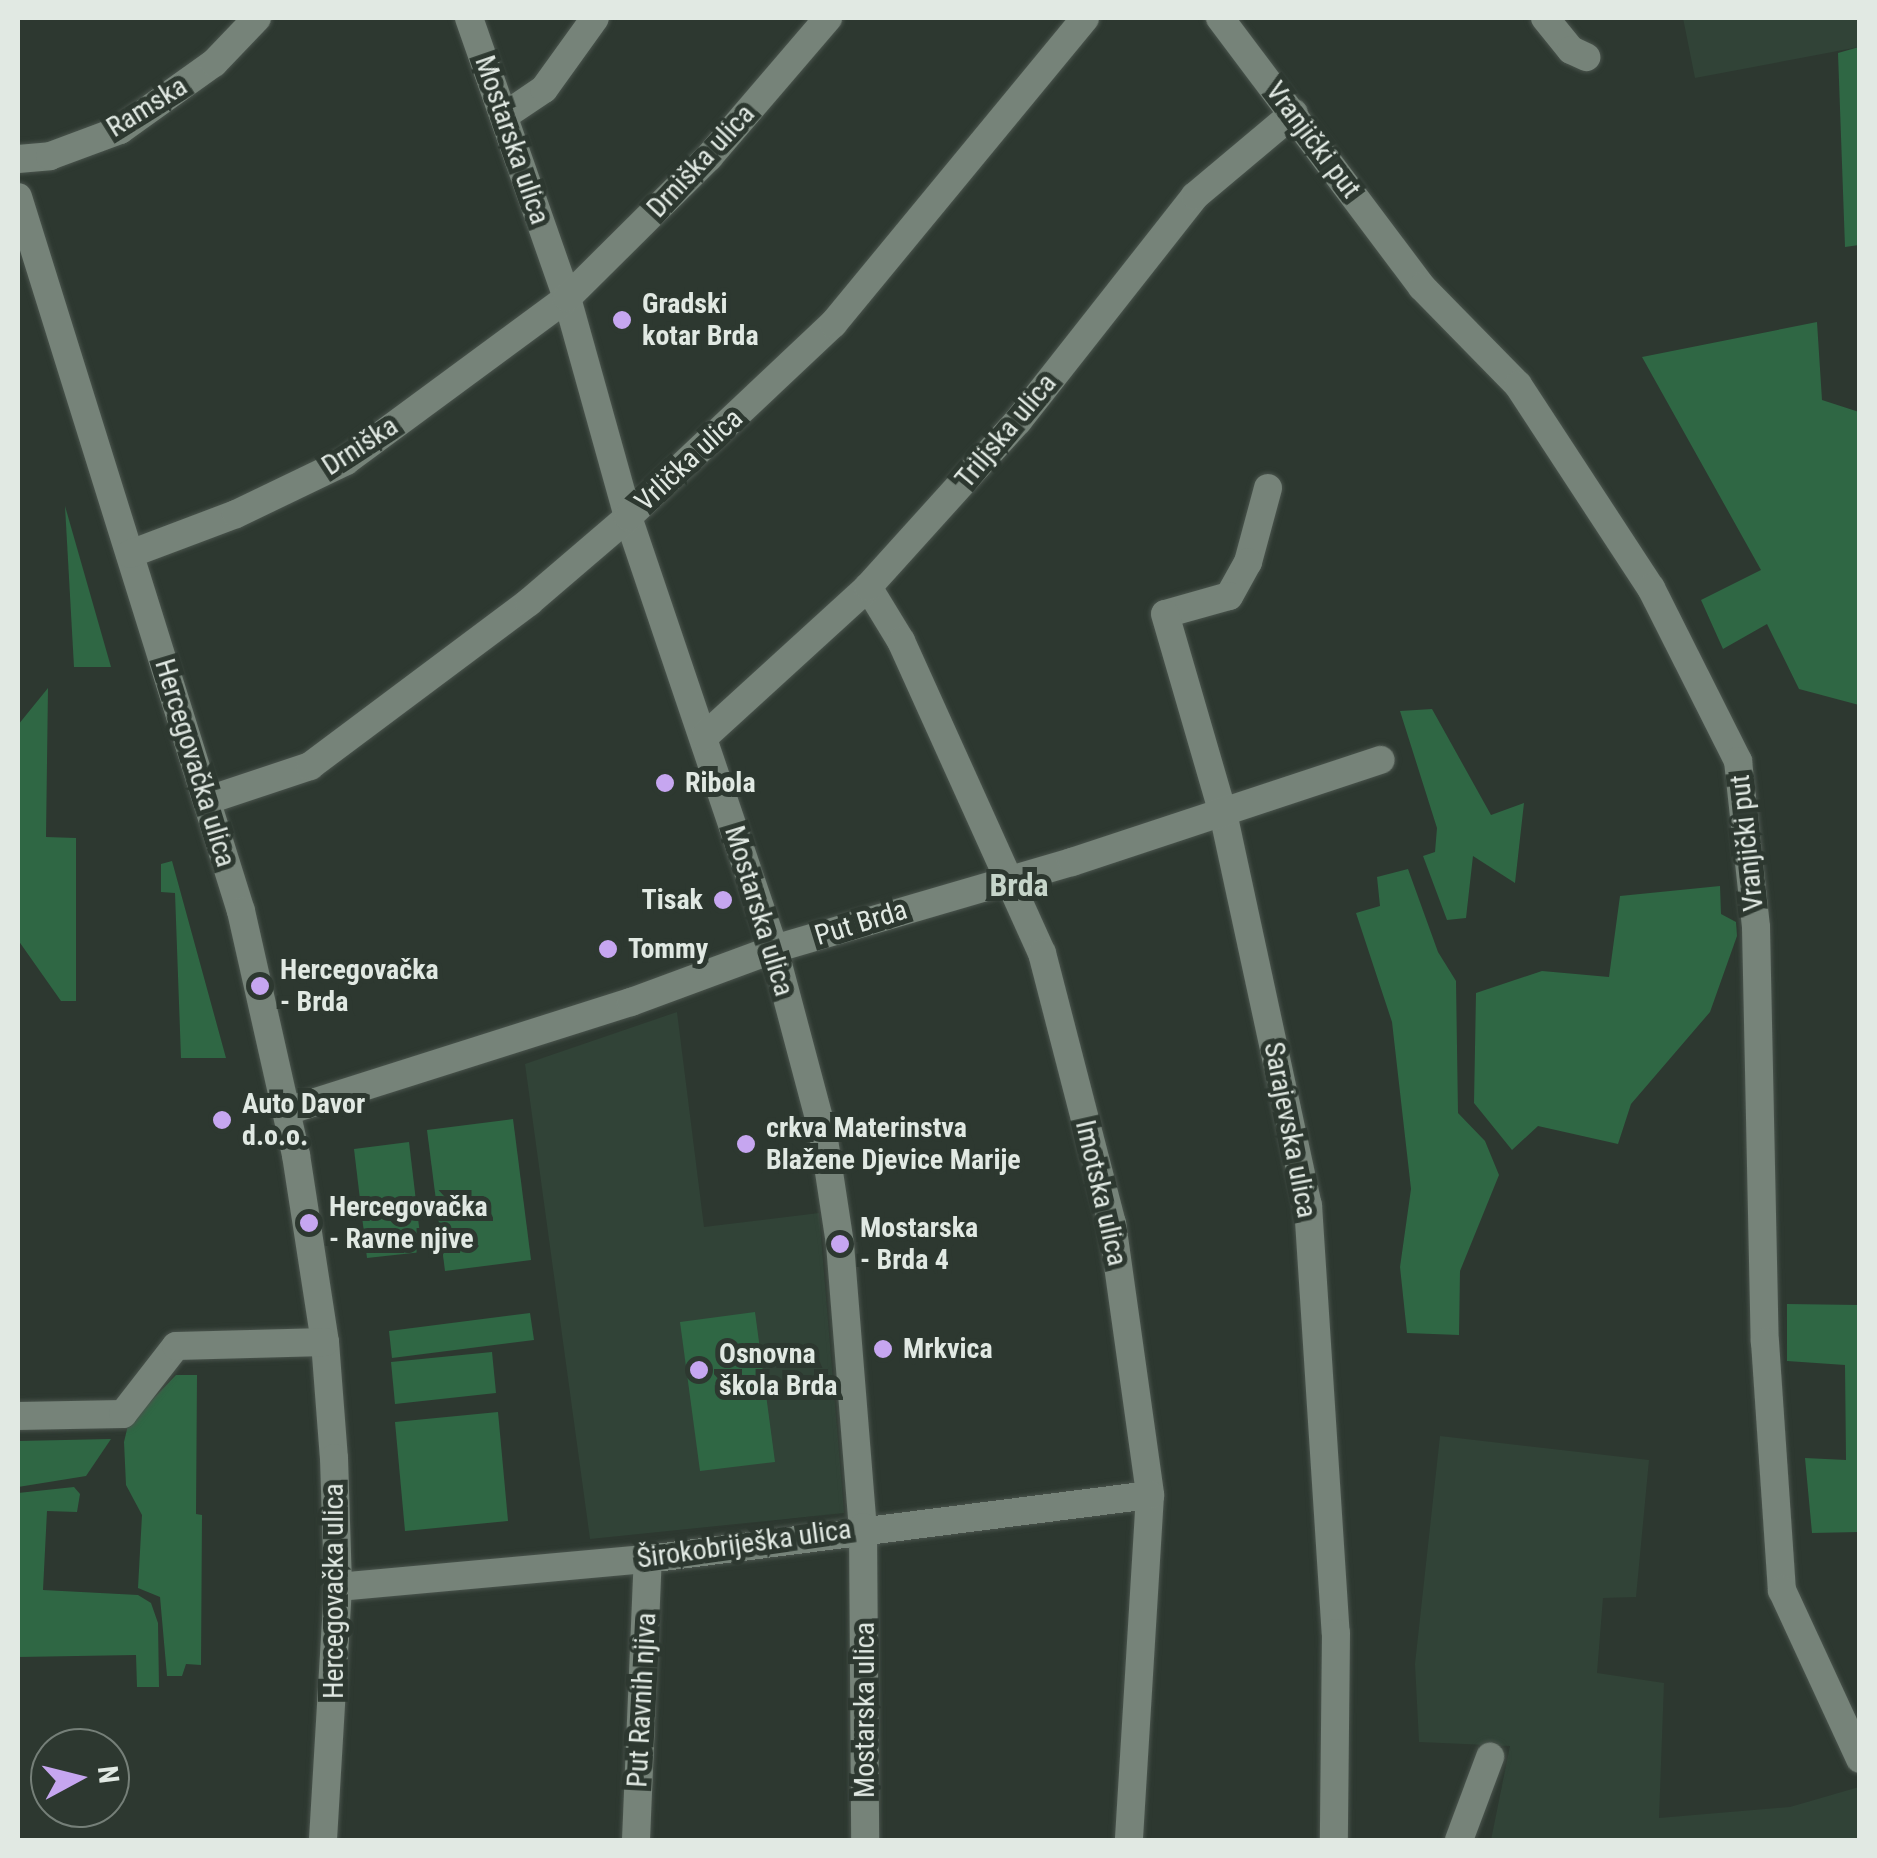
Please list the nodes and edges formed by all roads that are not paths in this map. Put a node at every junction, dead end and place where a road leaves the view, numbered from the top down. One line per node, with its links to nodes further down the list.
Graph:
1 (257, 18): 11 (street, Ramska)
2 (469, 18): 10 (street, Mostarska ulica)
3 (595, 18): 10 (street)
4 (828, 18): 13 (street, Drniška ulica)
5 (1085, 18): 15 (street, Vrlička ulica)
6 (1220, 18): 9 (street, Vranjički put)
7 (1545, 18): 8 (street)
8 (1586, 57)
9 (1294, 113): 17 (street, Triljska ulica); 32 (street, Vranjički put)
10 (504, 116): 13 (street, Mostarska ulica)
11 (18, 159)
12 (18, 197): 16 (street, Hercegovačka ulica)
13 (567, 298): 15 (street, Mostarska ulica); 16 (street, Drniška)
14 (1268, 488): 21 (street, Sarajevska ulica)
15 (628, 517): 18 (street, Mostarska ulica); 20 (street, Vrlička ulica)
16 (130, 554): 20 (street, Hercegovačka ulica)
17 (868, 587): 18 (street, Triljska ulica); 22 (street, Imotska ulica)
18 (704, 737): 23 (street, Mostarska ulica)
19 (1381, 760): 21 (street, Put Brda)
20 (208, 800): 24 (street, Hercegovačka ulica)
21 (1223, 813): 22 (street, Put Brda); 37 (street, Sarajevska ulica)
22 (1008, 878): 23 (street, Put Brda); 27 (street, Imotska ulica)
23 (774, 949): 24 (street, Put Brda); 28 (street, Mostarska ulica)
24 (287, 1111): 25 (street, Hercegovačka ulica)
25 (326, 1342): 26 (street); 30 (street, Hercegovačka ulica)
26 (18, 1416)
27 (1150, 1495): 28 (street, Širokobriješka ulica); 36 (street, Imotska ulica)
28 (863, 1527): 29 (street, Širokobriješka ulica); 35 (street, Mostarska ulica)
29 (648, 1559): 30 (street, Širokobriješka ulica); 34 (street, Put Ravnih njiva)
30 (338, 1587): 33 (street, Hercegovačka ulica)
31 (1490, 1756): 38 (street)
32 (1860, 1759)
33 (323, 1840)
34 (636, 1840)
35 (865, 1840)
36 (1130, 1840)
37 (1334, 1840)
38 (1459, 1840)

